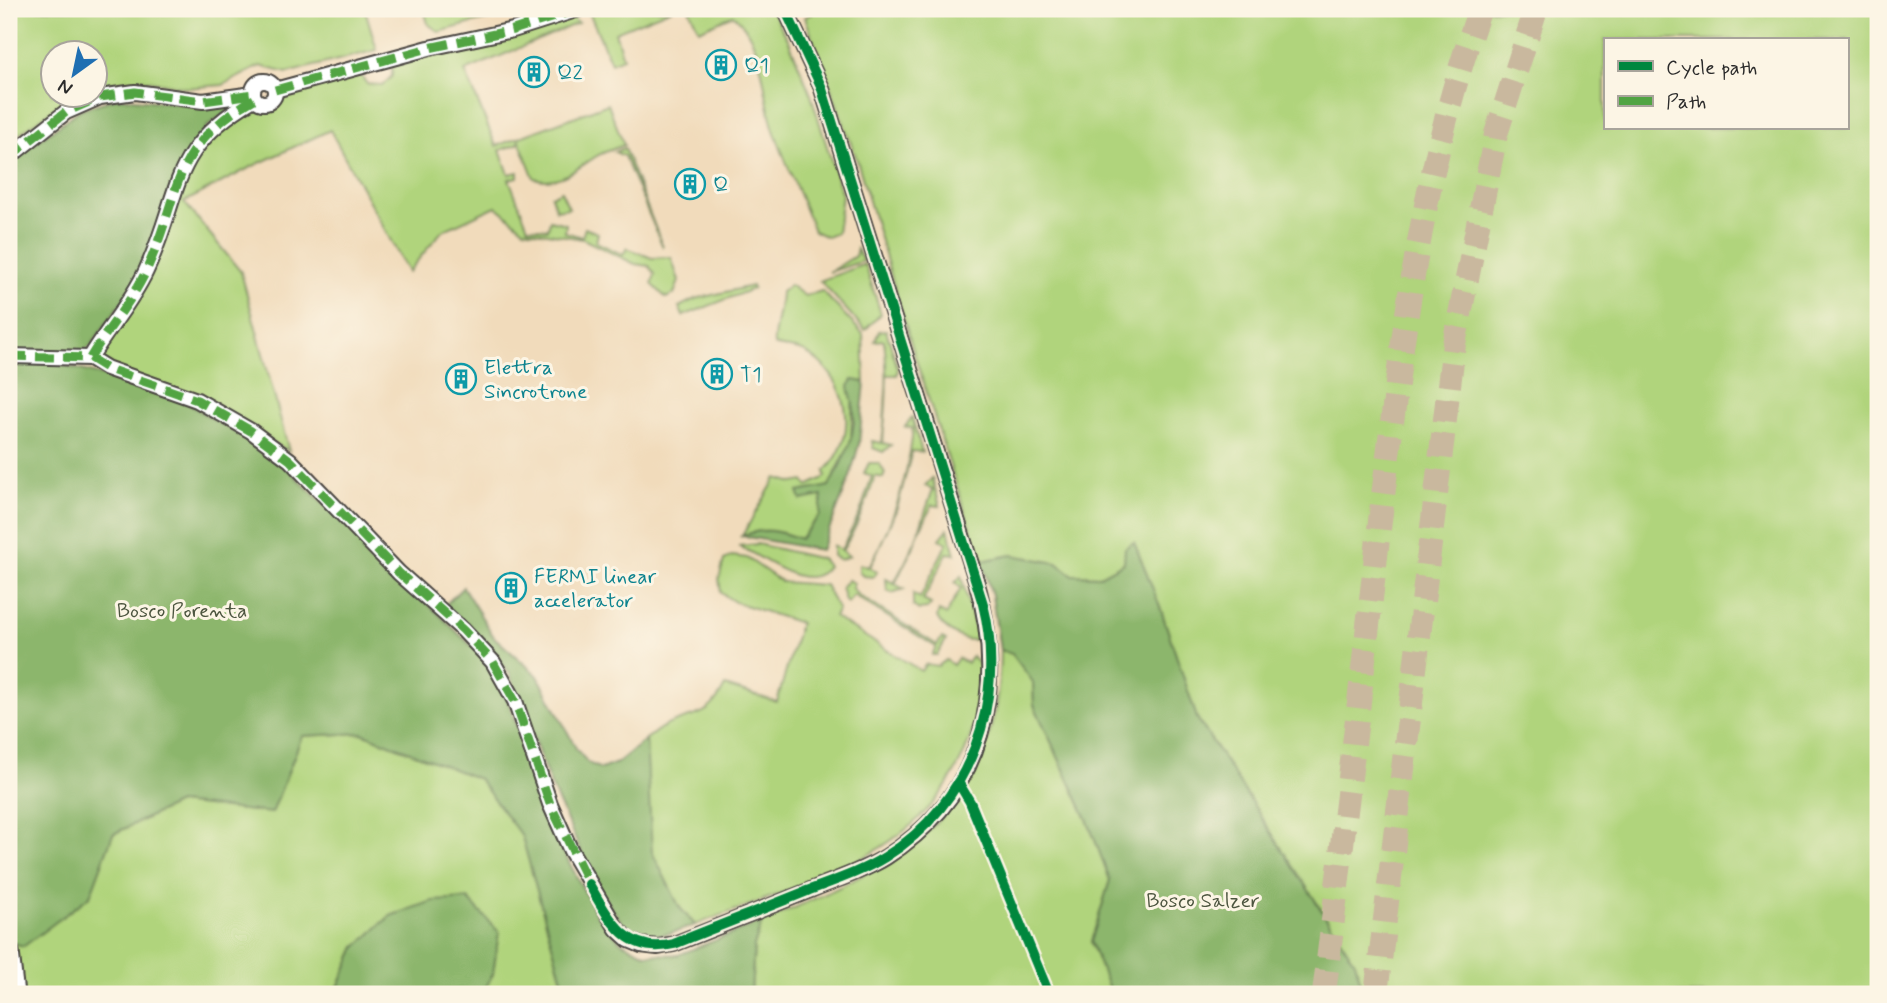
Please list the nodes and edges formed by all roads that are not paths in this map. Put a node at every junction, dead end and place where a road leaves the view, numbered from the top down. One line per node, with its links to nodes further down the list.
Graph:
1 (579, 9): 3 (street)
2 (785, 9): 6 (street)
3 (254, 96): 4 (street); 6 (street)
4 (9, 157)
5 (9, 356): 6 (street)
6 (90, 358)
7 (9, 952): 8 (main road)
8 (15, 994)

